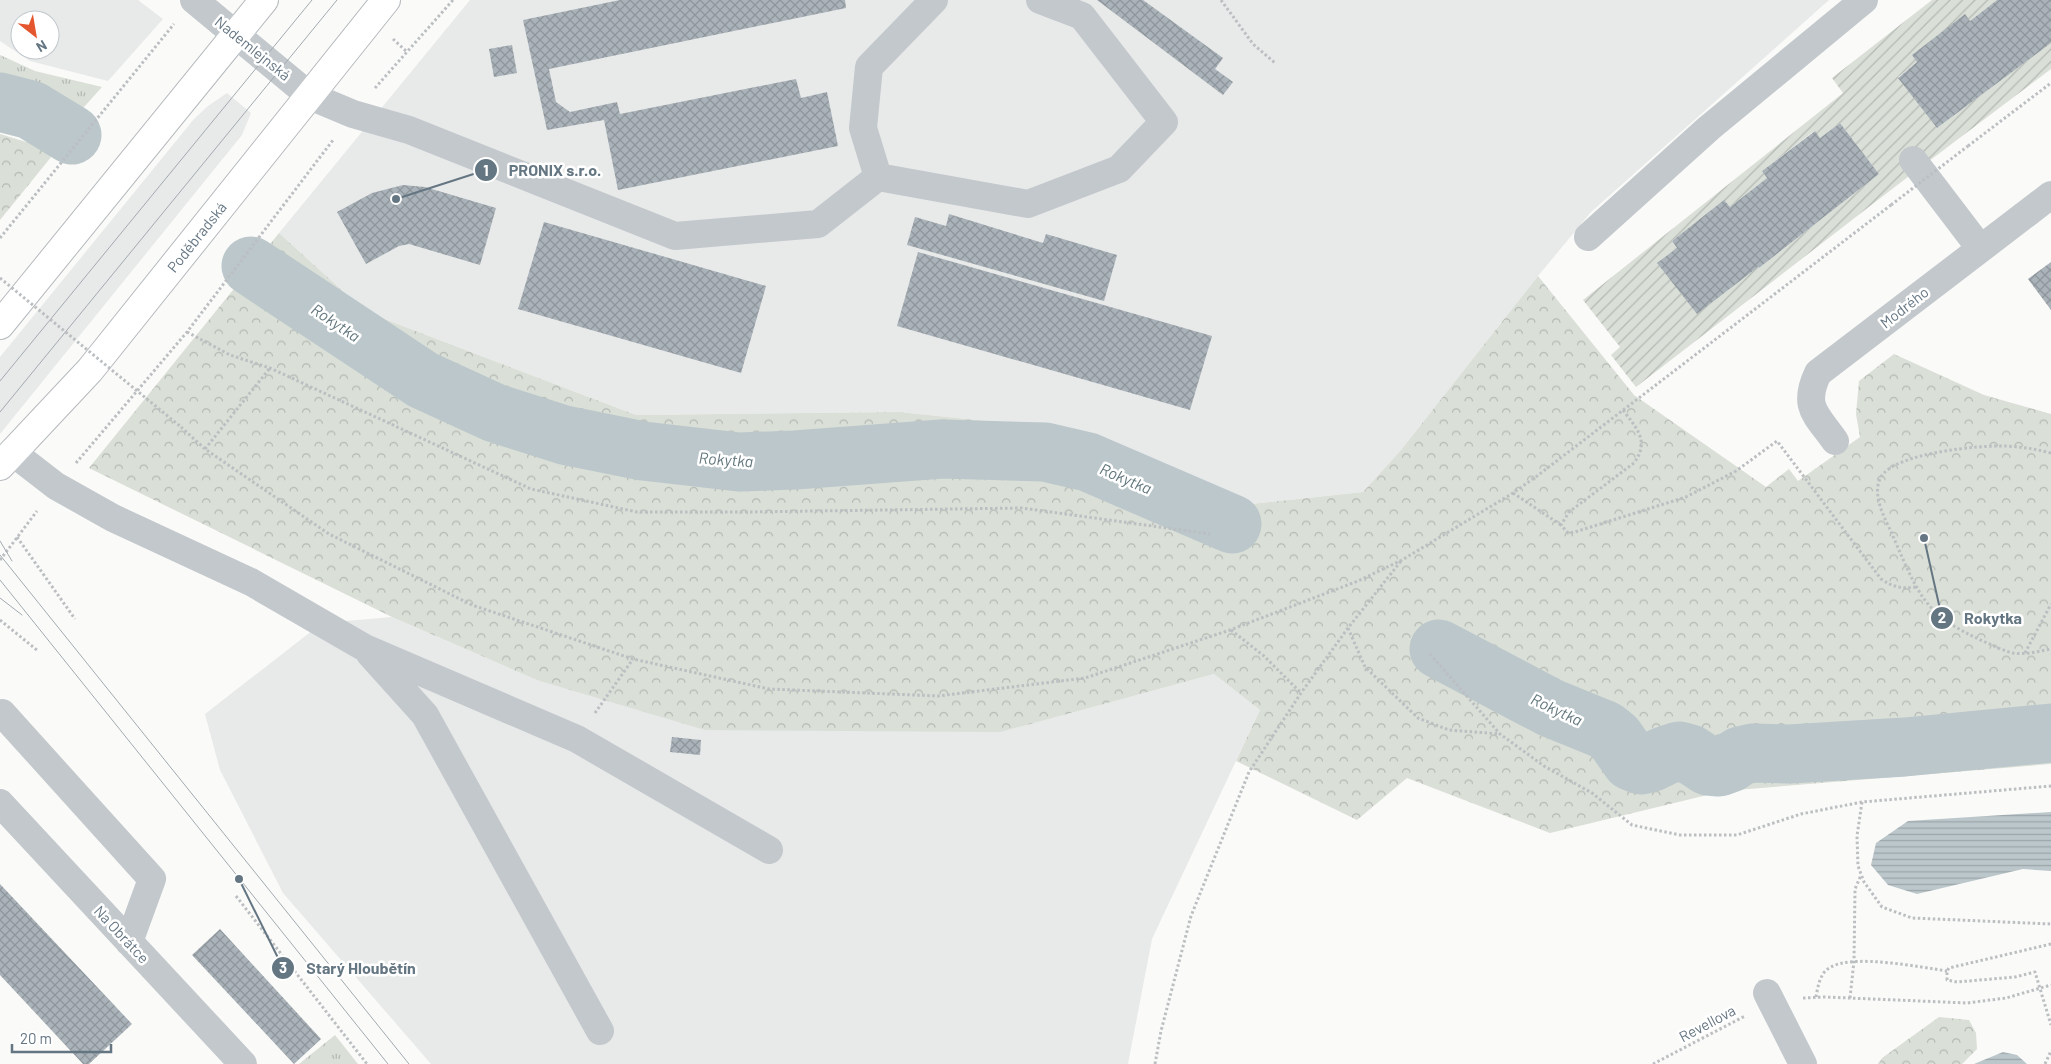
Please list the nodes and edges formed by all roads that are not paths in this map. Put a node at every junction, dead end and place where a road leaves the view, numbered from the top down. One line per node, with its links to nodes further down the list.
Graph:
1 (194, 0): 7 (street, Nademlejnská)
2 (264, 0): 7 (main road)
3 (386, 0): 8 (main road, Poděbradská)
4 (934, 0): 10 (street)
5 (1040, 0): 10 (street)
6 (1864, 0): 12 (street)
7 (237, 35): 8 (street, Nademlejnská); 14 (main road)
8 (310, 96): 10 (street, Nademlejnská); 16 (main road, Poděbradská)
9 (1913, 160): 13 (street)
10 (878, 177)
11 (2051, 195): 13 (street, Modrého)
12 (1588, 238)
13 (1980, 248): 15 (street, Modrého)
14 (0, 326)
15 (1836, 441)
16 (6, 459): 17 (street)
17 (365, 648): 20 (street); 23 (street)
18 (0, 715): 21 (street)
19 (0, 803): 21 (street, Na Obrátce)
20 (769, 850)
21 (130, 942): 24 (street, Na Obrátce)
22 (1769, 998): 25 (street)
23 (600, 1031)
24 (243, 1064)
25 (1803, 1064)

